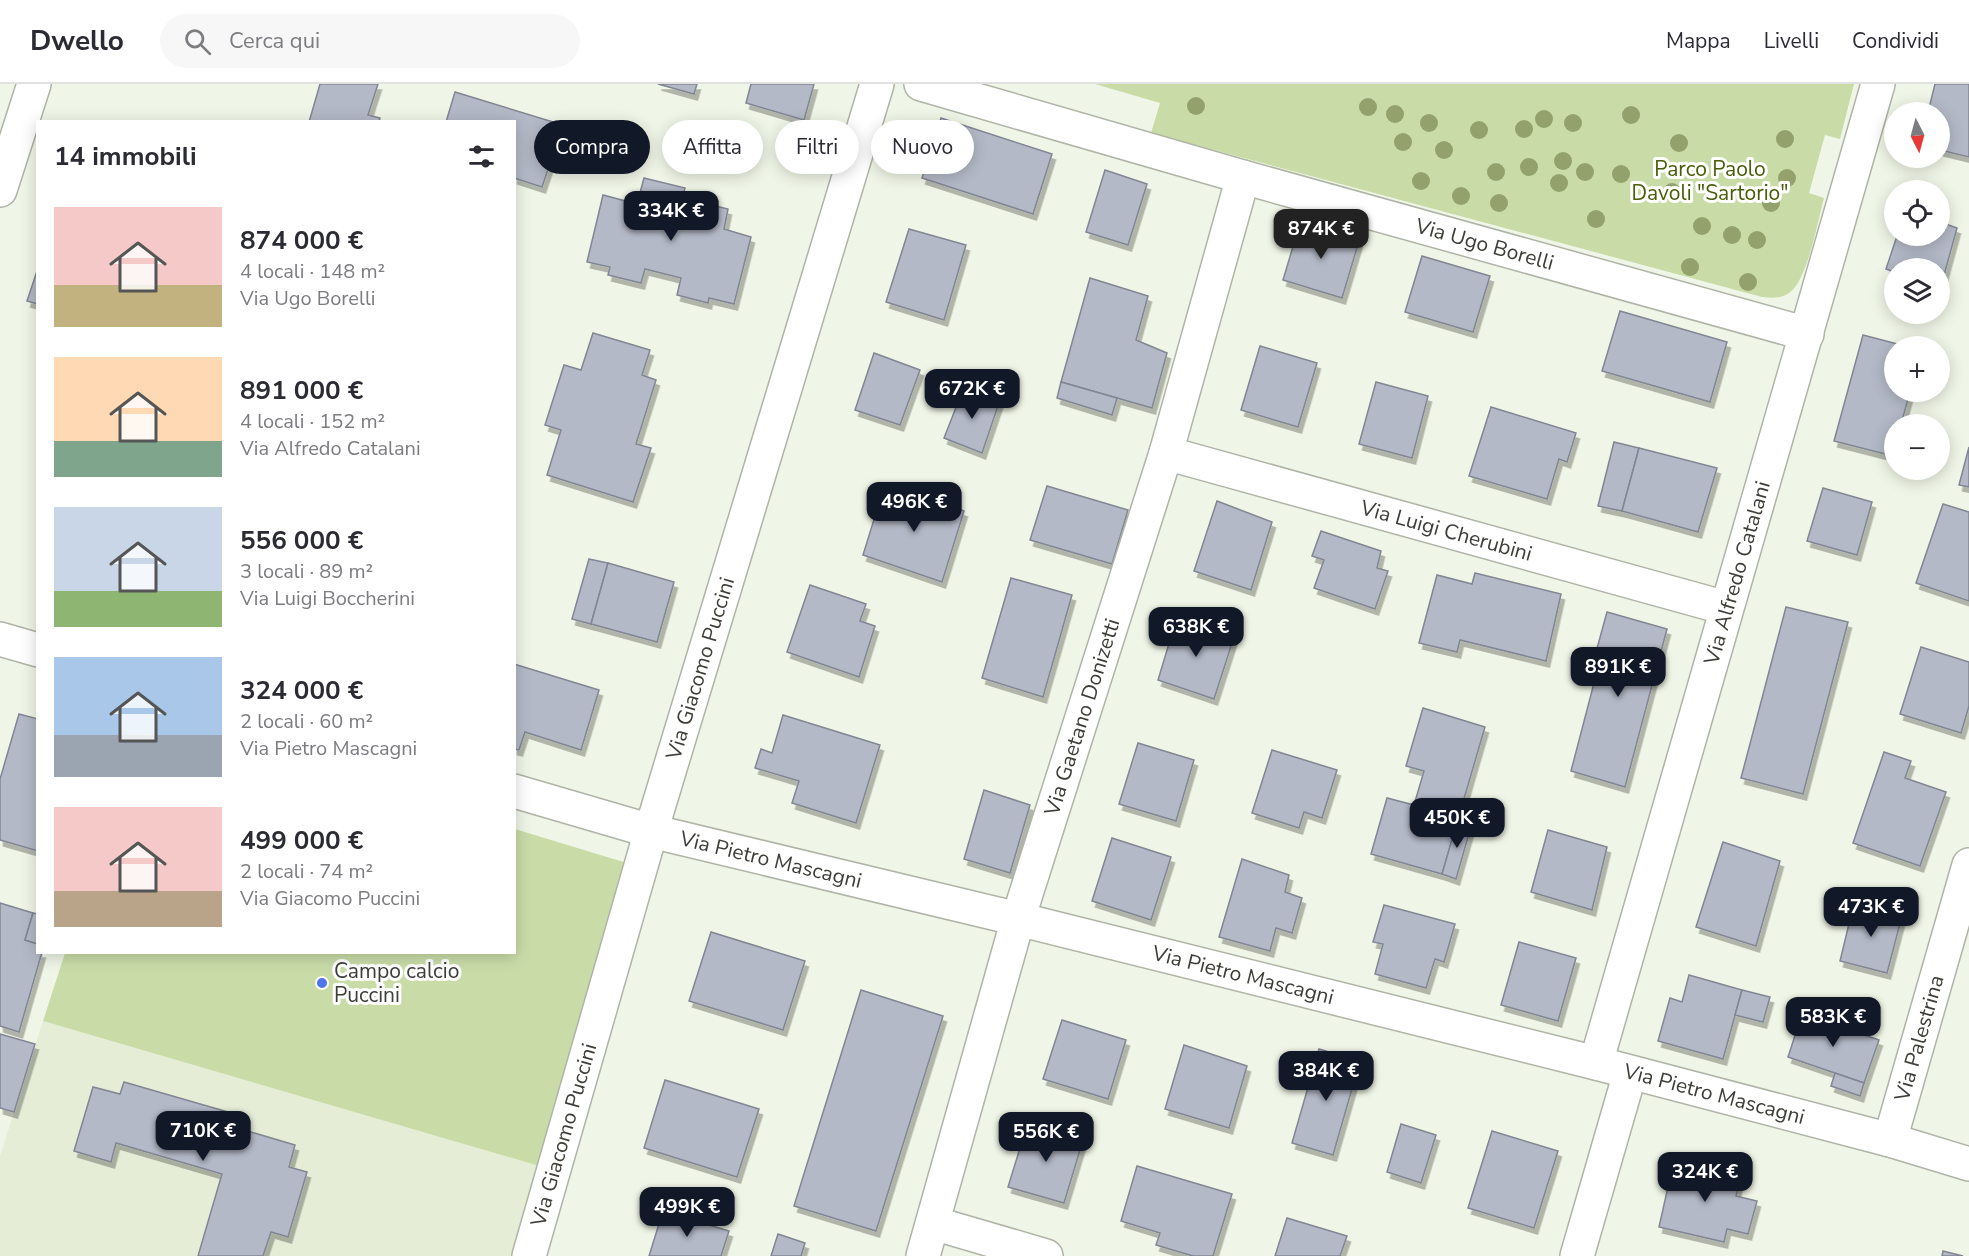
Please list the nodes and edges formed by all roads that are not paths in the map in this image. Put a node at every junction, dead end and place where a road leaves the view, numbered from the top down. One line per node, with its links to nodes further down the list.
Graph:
1 (34, 84): 5 (street)
2 (877, 84): 14 (street, Via Giacomo Puccini)
3 (921, 84): 6 (street, Via Ugo Borelli)
4 (1878, 84): 8 (street, Via Alfredo Catalani)
5 (11, 118): 7 (street)
6 (1243, 177): 8 (street, Via Ugo Borelli); 9 (street, Via Gaetano Donizetti)
7 (0, 190)
8 (1807, 334): 10 (street, Via Alfredo Catalani)
9 (1166, 453): 10 (street, Via Luigi Cherubini); 16 (street, Via Gaetano Donizetti)
10 (1726, 608): 17 (street, Via Alfredo Catalani)
11 (0, 639): 12 (street)
12 (36, 649)
13 (516, 792): 14 (street, Via Pietro Mascagni)
14 (651, 831): 16 (street, Via Pietro Mascagni); 22 (street, Via Giacomo Puccini)
15 (1969, 865): 19 (street, Via Palestrina)
16 (1018, 919): 17 (street, Via Pietro Mascagni); 21 (street, Via Gaetano Donizetti)
17 (1596, 1063): 18 (street, Via Pietro Mascagni)
18 (1630, 1073): 19 (street, Via Pietro Mascagni); 25 (street)
19 (1890, 1140): 20 (street, Via Pietro Mascagni)
20 (1969, 1164)
21 (933, 1223): 23 (street, Via Gaetano Donizetti); 24 (street)
22 (529, 1256)
23 (923, 1256)
24 (1046, 1256)
25 (1577, 1256)

